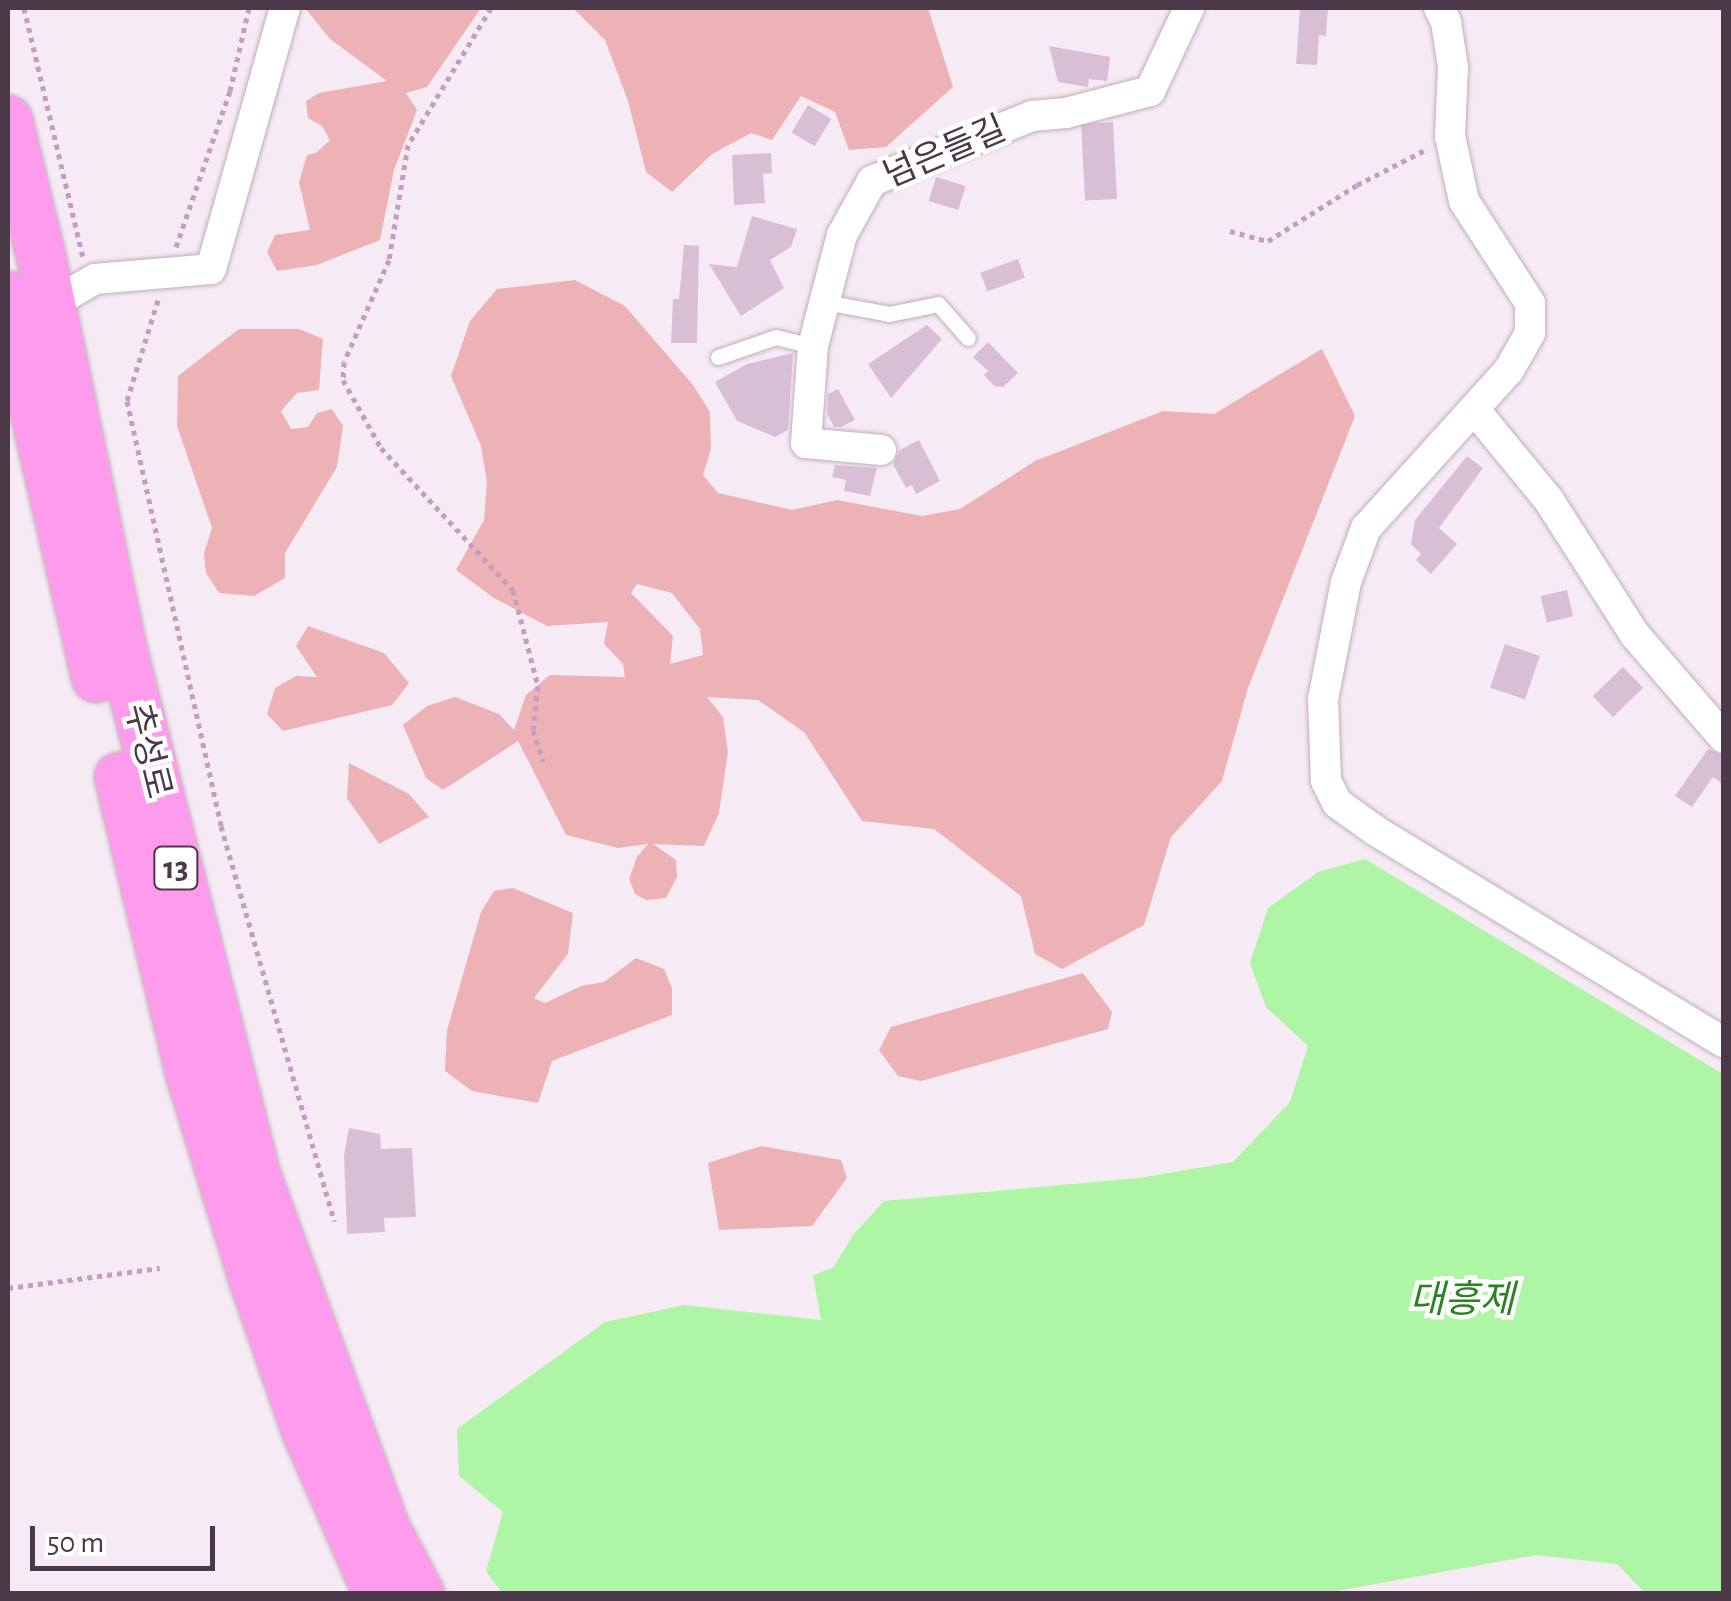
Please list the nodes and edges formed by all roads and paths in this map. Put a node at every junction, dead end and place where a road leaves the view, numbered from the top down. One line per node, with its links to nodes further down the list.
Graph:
1 (24, 8): 11 (path)
2 (250, 8): 10 (path)
3 (284, 8): 10 (street)
4 (491, 8): 20 (path)
5 (1189, 8): 13 (street, 넘은들길)
6 (1439, 8): 8 (street)
7 (8, 120): 26 (main road, 추성로 / 13)
8 (1451, 139): 9 (path); 17 (street)
9 (1230, 231)
10 (166, 273): 11 (street); 22 (path)
11 (82, 286)
12 (8, 296): 25 (main road, 추성로 / 13)
13 (825, 302): 14 (lane); 15 (street, 넘은들길)
14 (968, 338)
15 (814, 346): 16 (lane); 18 (street, 넘은들길)
16 (718, 357)
17 (1474, 408): 19 (street); 21 (street)
18 (881, 450)
19 (1724, 738)
20 (544, 762)
21 (1724, 1043)
22 (334, 1221)
23 (160, 1268): 24 (path)
24 (8, 1288)
25 (306, 1430): 27 (main road); 28 (main road, 추성로 / 13)
26 (376, 1500): 29 (main road, 추성로 / 13); 30 (main road)
27 (364, 1594)
28 (378, 1594)
29 (420, 1594)
30 (432, 1594)

